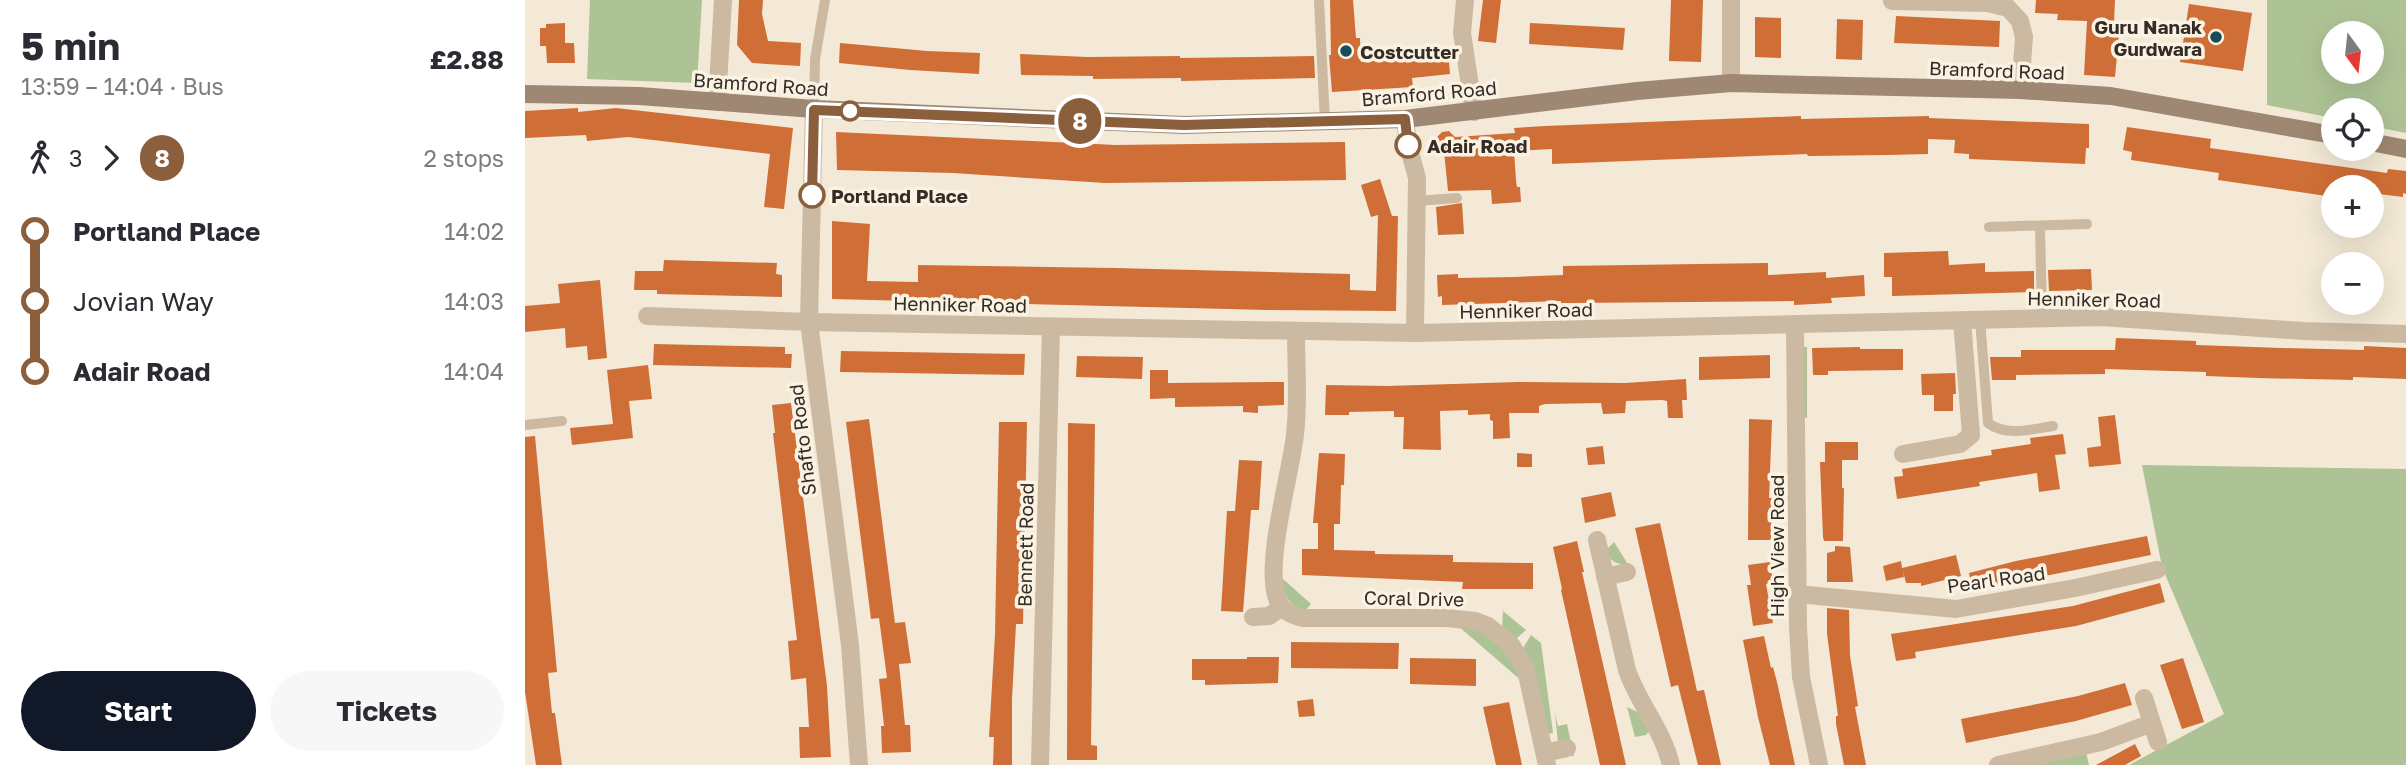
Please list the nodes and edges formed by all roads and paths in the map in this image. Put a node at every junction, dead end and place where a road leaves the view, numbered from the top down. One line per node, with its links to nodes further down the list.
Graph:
1 (723, 0): 10 (street)
2 (825, 0): 11 (lane)
3 (1319, 0): 14 (lane)
4 (1465, 0): 12 (street)
5 (1731, 0): 7 (street)
6 (1892, 1): 8 (street)
7 (1731, 83): 8 (main road, Bramford Road); 12 (main road, Bramford Road)
8 (2020, 90): 15 (main road, Bramford Road)
9 (525, 94): 10 (main road, Bramford Road)
10 (717, 102): 11 (main road, Bramford Road)
11 (814, 110): 14 (main road, Bramford Road); 26 (street, Shafto Road)
12 (1474, 112): 13 (main road, Bramford Road)
13 (1405, 119): 14 (main road, Bramford Road); 19 (street)
14 (1325, 122)
15 (2321, 133)
16 (2384, 145): 17 (main road)
17 (2406, 149)
18 (1457, 198): 19 (lane)
19 (1417, 201): 30 (street)
20 (2088, 224): 21 (lane)
21 (2040, 226): 22 (lane); 24 (lane)
22 (1989, 227)
23 (647, 316): 26 (street, Henniker Road)
24 (2042, 318): 25 (street, Henniker Road); 31 (street, Henniker Road)
25 (1971, 319): 27 (street, Henniker Road); 34 (lane); 35 (street)
26 (809, 322): 28 (street, Henniker Road); 49 (street, Shafto Road)
27 (1795, 325): 30 (street, Henniker Road); 40 (street, High View Road)
28 (1051, 327): 29 (street, Henniker Road); 50 (street, Bennett Road)
29 (1296, 332): 30 (street, Henniker Road); 41 (street)
30 (1415, 333)
31 (2406, 334)
32 (562, 421): 33 (lane)
33 (525, 425)
34 (2053, 426)
35 (1903, 454)
36 (1597, 540): 39 (street)
37 (2157, 570): 40 (street, Pearl Road)
38 (1627, 572): 39 (street)
39 (1605, 577): 51 (street)
40 (1797, 594): 52 (street, High View Road)
41 (1282, 607): 42 (street); 47 (street, Coral Drive)
42 (1253, 617)
43 (2144, 698): 44 (street)
44 (2152, 723): 45 (street); 48 (street)
45 (2158, 742)
46 (1567, 748): 47 (street, Coral Drive)
47 (1546, 759)
48 (2017, 763): 53 (street)
49 (859, 765)
50 (1040, 765)
51 (1671, 765)
52 (1819, 765)
53 (1998, 765)

